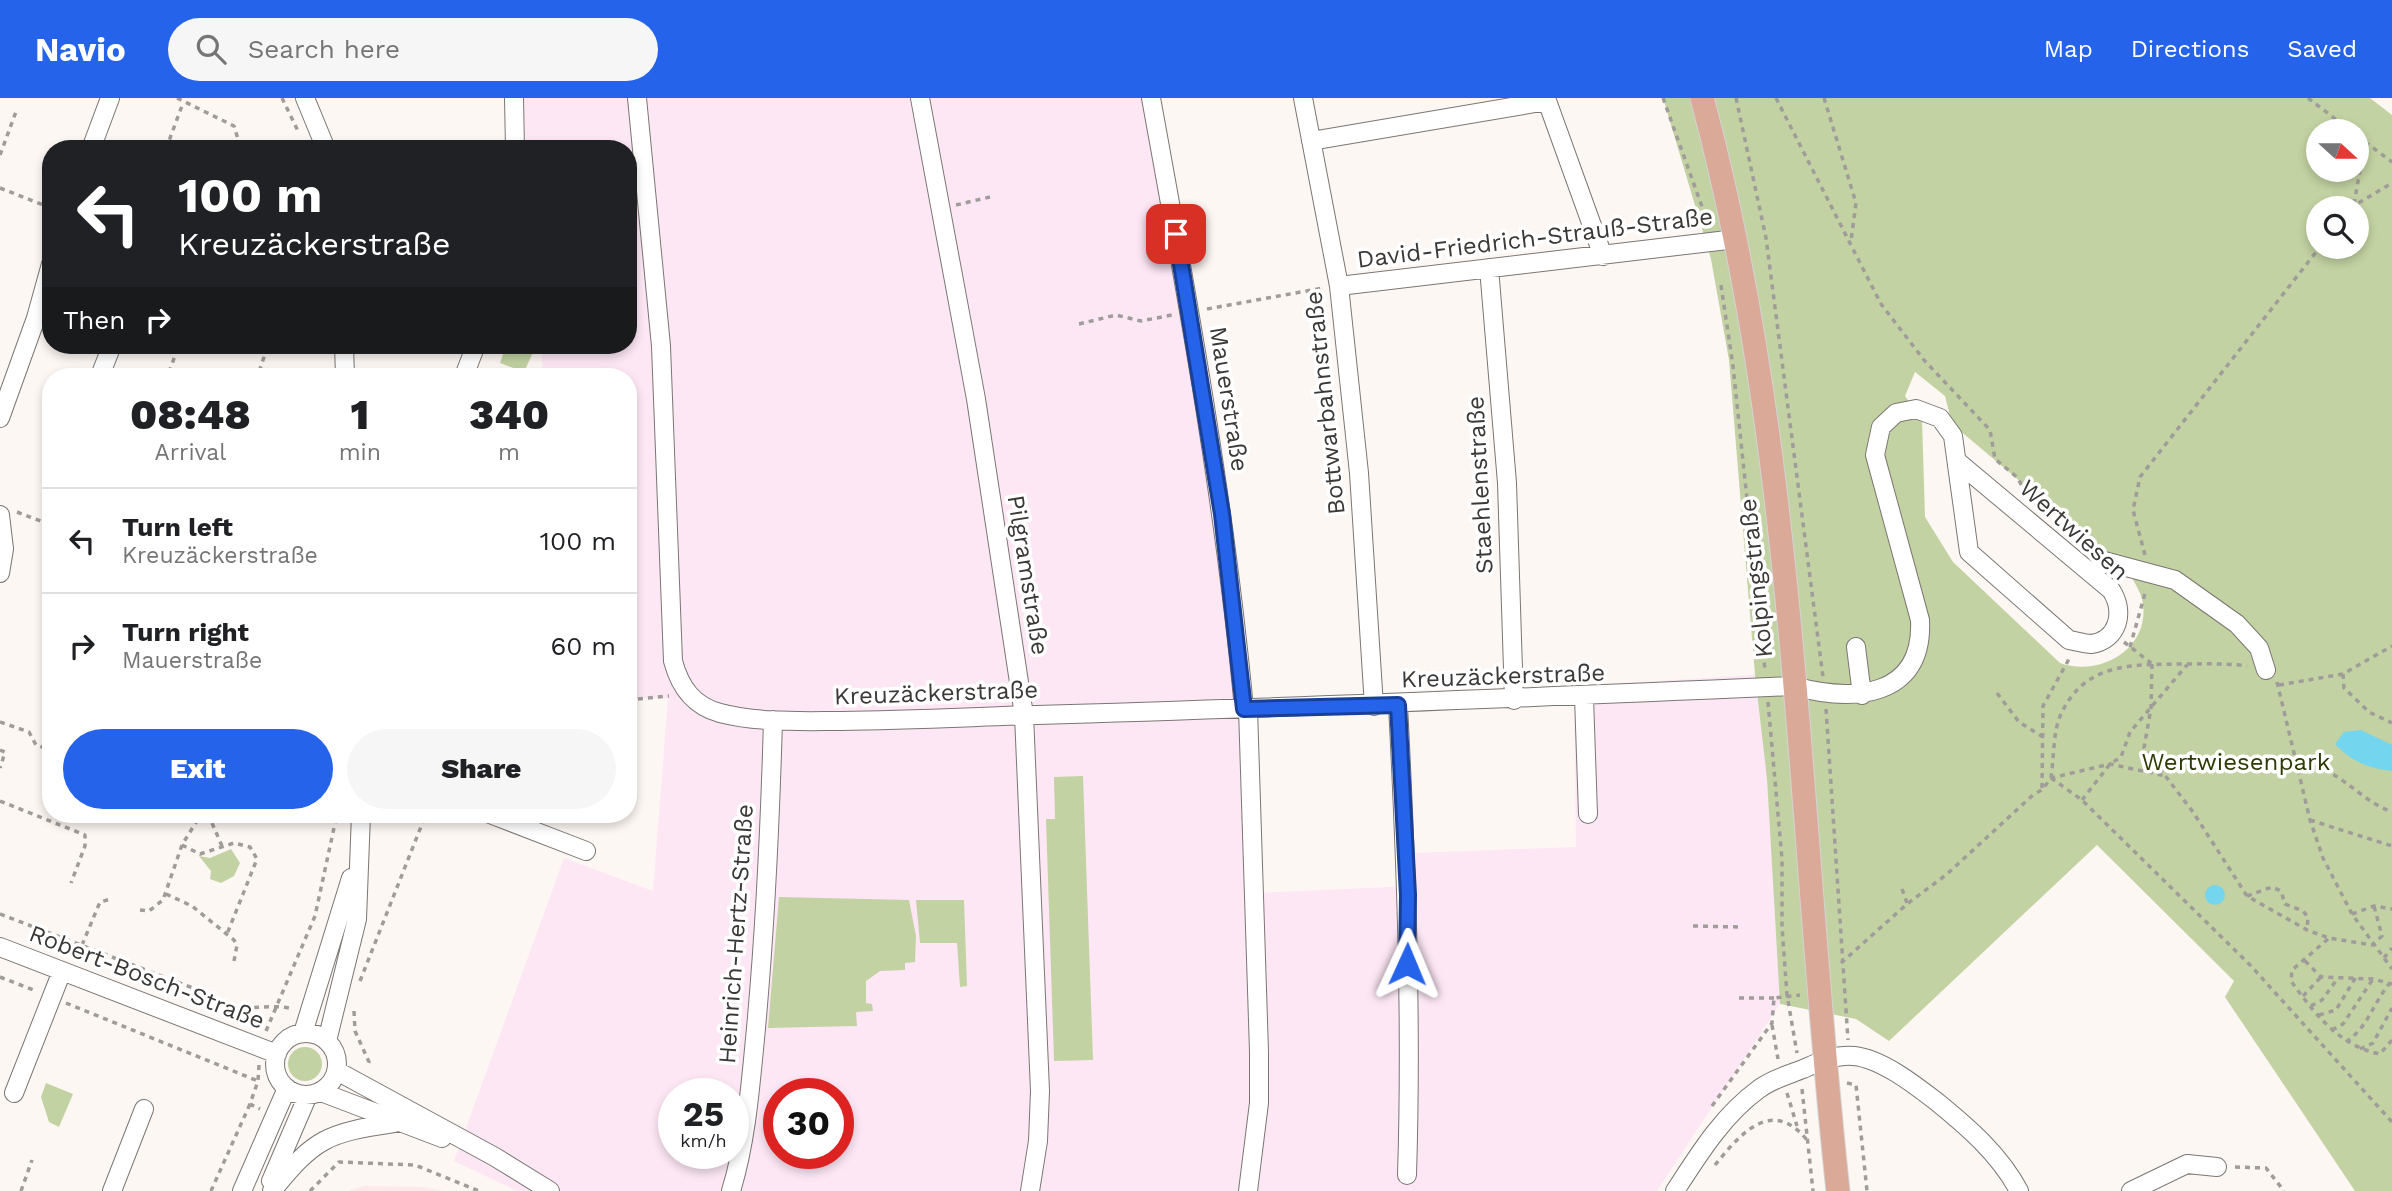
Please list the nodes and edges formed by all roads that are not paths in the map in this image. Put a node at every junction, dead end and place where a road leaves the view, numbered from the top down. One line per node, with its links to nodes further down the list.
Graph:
1 (110, 98): 10 (street)
2 (305, 98): 11 (street)
3 (514, 98): 12 (street)
4 (637, 98): 34 (street, Kreuzäckerstraße)
5 (920, 98): 33 (street, Pilgramstraße)
6 (1151, 98): 32 (street, Mauerstraße)
7 (1303, 98): 13 (street, Bottwarbahnstraße)
8 (1702, 98): 14 (main road, Kolpingstraße)
9 (1547, 100): 13 (street); 15 (street)
10 (94, 140)
11 (322, 140)
12 (515, 140)
13 (1311, 141): 17 (street, Bottwarbahnstraße)
14 (1725, 241): 15 (street, David-Friedrich-Strauß-Straße); 26 (main road, Kolpingstraße)
15 (1602, 256): 16 (street, David-Friedrich-Strauß-Straße)
16 (1489, 268): 17 (street, David-Friedrich-Strauß-Straße); 29 (street, Staehlenstraße)
17 (1339, 286): 31 (street, Bottwarbahnstraße)
18 (42, 296): 19 (street)
19 (0, 418)
20 (1958, 462): 23 (street, Wertwiesen); 23 (street, Wertwiesen); 27 (street)
21 (6, 513): 22 (street)
22 (0, 573)
23 (2093, 574): 25 (street)
24 (1856, 647): 27 (street)
25 (2266, 670)
26 (1793, 686): 27 (street); 28 (street, Kreuzäckerstraße); 45 (main road, Kolpingstraße)
27 (1862, 695)
28 (1584, 697): 29 (street, Kreuzäckerstraße); 35 (street)
29 (1514, 700): 30 (street, Kreuzäckerstraße)
30 (1398, 705): 31 (street, Kreuzäckerstraße); 54 (street)
31 (1374, 706): 32 (street, Kreuzäckerstraße)
32 (1246, 709): 33 (street, Kreuzäckerstraße); 62 (street, Mauerstraße)
33 (1024, 715): 34 (street, Kreuzäckerstraße); 61 (street, Pilgramstraße)
34 (773, 720): 60 (street, Heinrich-Hertz-Straße)
35 (1587, 814)
36 (361, 823): 38 (street)
37 (514, 823): 39 (street)
38 (360, 833): 42 (street); 43 (street)
39 (586, 851)
40 (0, 947): 41 (street, Robert-Bosch-Straße)
41 (62, 971): 44 (street, Robert-Bosch-Straße); 48 (street)
42 (303, 1033): 43 (street); 44 (street)
43 (327, 1041): 46 (street)
44 (277, 1054): 47 (street)
45 (1825, 1059): 63 (street); 64 (main road, Kolpingstraße); 65 (street)
46 (337, 1071): 49 (street); 52 (street)
47 (287, 1088): 49 (street); 56 (street)
48 (14, 1093)
49 (315, 1094): 51 (street); 57 (street)
50 (144, 1109): 55 (street)
51 (398, 1122): 52 (street); 58 (street)
52 (495, 1157): 59 (street)
53 (2217, 1167): 66 (street)
54 (1407, 1175)
55 (113, 1191)
56 (242, 1191)
57 (266, 1191)
58 (272, 1191)
59 (550, 1191)
60 (731, 1191)
61 (1030, 1191)
62 (1248, 1191)
63 (1675, 1191)
64 (1838, 1191)
65 (2020, 1191)
66 (2131, 1191)

